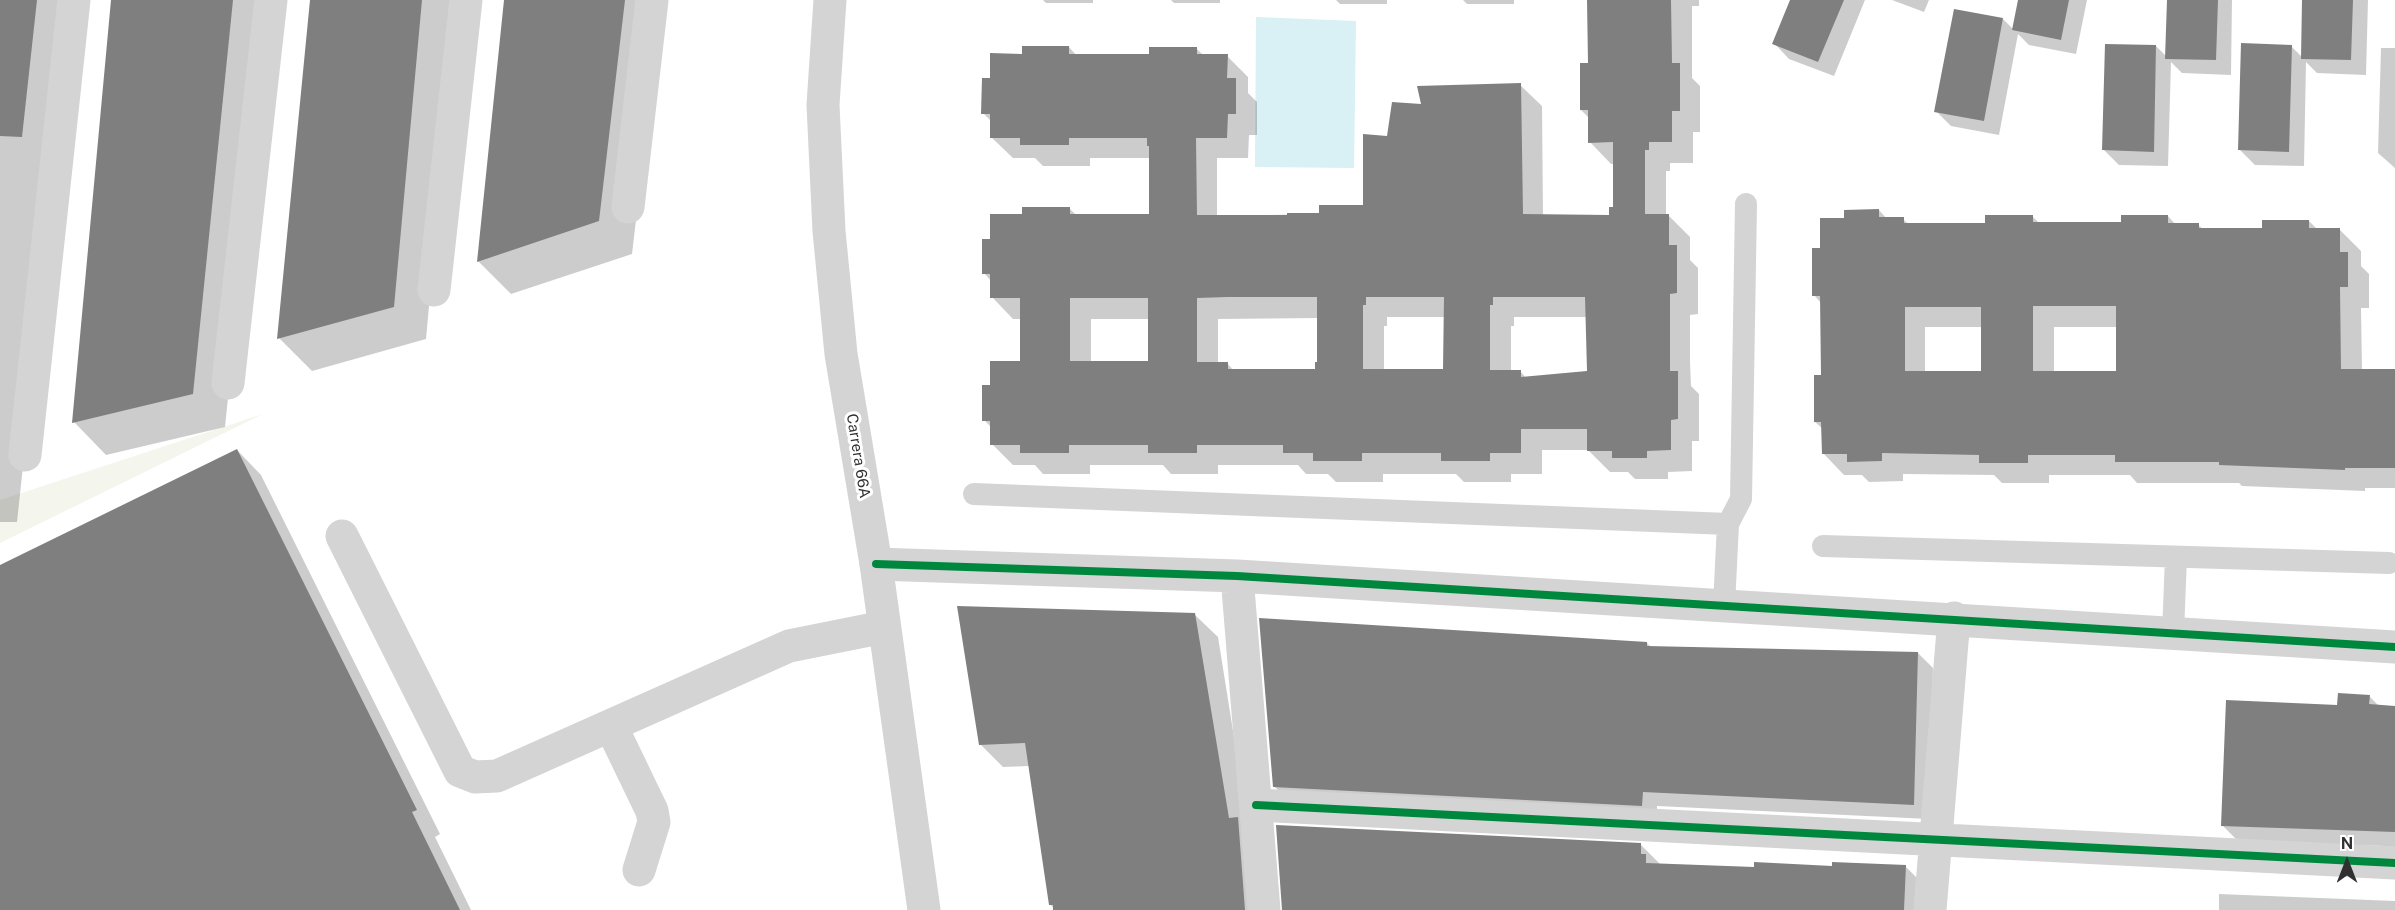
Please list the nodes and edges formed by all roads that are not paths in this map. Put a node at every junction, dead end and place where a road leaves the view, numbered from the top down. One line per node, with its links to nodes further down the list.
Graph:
1 (74, 0): 10 (street)
2 (272, 0): 9 (street)
3 (466, 0): 8 (street)
4 (652, 0): 7 (street)
5 (830, 0): 17 (street, Carrera 66A)
6 (1746, 204): 12 (lane)
7 (628, 207)
8 (434, 290)
9 (228, 383)
10 (25, 455)
11 (974, 494): 12 (lane)
12 (1728, 524): 19 (lane)
13 (342, 536): 24 (street)
14 (1823, 546): 15 (lane)
15 (2176, 557): 16 (lane); 22 (lane)
16 (2389, 563)
17 (876, 564): 18 (street); 21 (street, Carrera 66A)
18 (1237, 576): 19 (street); 25 (street)
19 (1724, 606): 20 (street)
20 (1954, 618): 22 (street); 26 (street)
21 (884, 627): 24 (street); 29 (street, Carrera 66A)
22 (2173, 633): 23 (street)
23 (2395, 647)
24 (611, 726): 28 (street)
25 (1256, 805): 26 (street); 30 (street)
26 (1936, 838): 27 (street); 31 (street)
27 (2395, 863)
28 (639, 870)
29 (924, 910)
30 (1264, 910)
31 (1930, 910)

